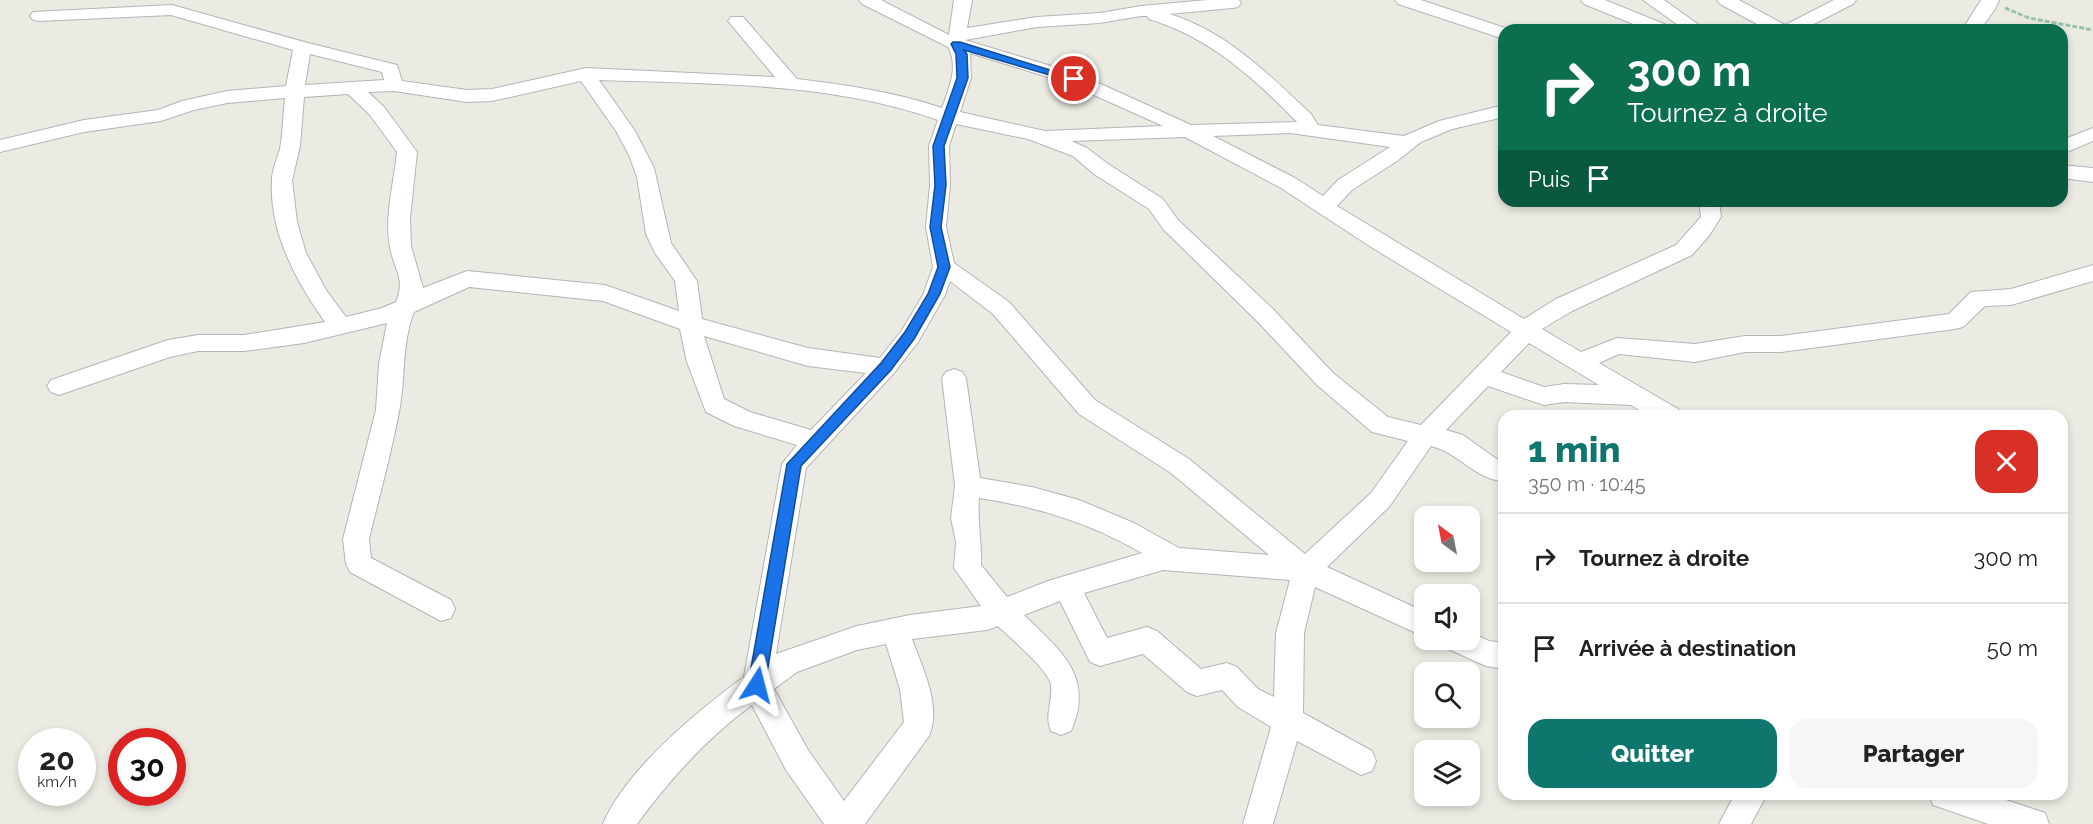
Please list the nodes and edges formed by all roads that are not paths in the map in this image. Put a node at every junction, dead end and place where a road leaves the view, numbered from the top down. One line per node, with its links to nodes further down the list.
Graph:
1 (868, 0): 20 (street)
2 (963, 0): 20 (street)
3 (1117, 0): 11 (street)
4 (1404, 0): 19 (street)
5 (1590, 0): 14 (street)
6 (1652, 0): 15 (street)
7 (1726, 0): 16 (street)
8 (1847, 0): 17 (street)
9 (1990, 1): 18 (street)
10 (1232, 3): 11 (street)
11 (1141, 11): 20 (street); 29 (street)
12 (39, 16): 21 (street)
13 (736, 21): 23 (street)
14 (1648, 24)
15 (1688, 24)
16 (1770, 24)
17 (1801, 24)
18 (1973, 24)
19 (1498, 31)
20 (957, 39): 28 (street); 30 (street)
21 (302, 48): 24 (street); 26 (street)
22 (586, 74): 23 (street); 24 (street); 43 (street)
23 (790, 83): 28 (street)
24 (394, 85): 25 (street)
25 (353, 88): 26 (street); 42 (street)
26 (295, 92): 35 (street); 44 (street)
27 (1498, 112): 33 (street)
28 (948, 117): 32 (street); 40 (street)
29 (1311, 130): 30 (street); 33 (street)
30 (1188, 132): 32 (street); 38 (street)
31 (2093, 134): 34 (street)
32 (1044, 137): 53 (street)
33 (1408, 143): 38 (street)
34 (2068, 145)
35 (0, 146)
36 (2068, 172): 37 (street)
37 (2093, 175)
38 (1324, 207): 45 (street)
39 (1710, 207): 45 (street)
40 (944, 267): 47 (street); 58 (street)
41 (2093, 273): 46 (street)
42 (407, 306): 43 (street); 44 (street); 60 (street)
43 (692, 325): 47 (street); 54 (street)
44 (340, 326): 50 (street)
45 (1528, 330): 46 (street); 48 (street)
46 (1580, 362): 51 (street)
47 (886, 367): 54 (street)
48 (1484, 375): 51 (street); 53 (street)
49 (954, 378): 56 (street)
50 (58, 386)
51 (1637, 396): 52 (street)
52 (1659, 410)
53 (1426, 435): 55 (street); 58 (street)
54 (816, 441): 66 (street)
55 (1498, 470)
56 (968, 486): 57 (street); 61 (street)
57 (1176, 560): 58 (street); 59 (street)
58 (1306, 570): 62 (street); 67 (street)
59 (1067, 587): 61 (street); 67 (street)
60 (441, 609)
61 (1002, 612): 63 (street); 68 (street)
62 (1414, 620)
63 (895, 630): 66 (street); 73 (street)
64 (1480, 650): 65 (street)
65 (1498, 655)
66 (757, 685): 72 (street); 73 (street)
67 (1288, 720): 69 (street); 74 (street)
68 (1060, 721)
69 (1361, 761)
70 (1748, 800): 75 (street)
71 (1962, 800): 76 (street)
72 (618, 824)
73 (844, 824)
74 (1258, 824)
75 (1734, 824)
76 (2034, 824)

